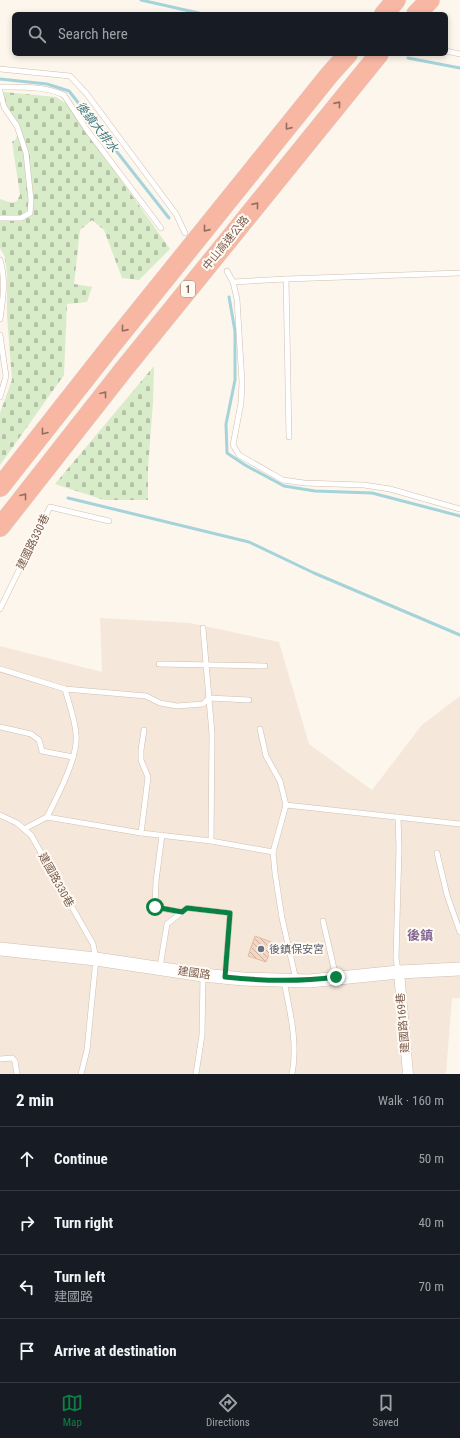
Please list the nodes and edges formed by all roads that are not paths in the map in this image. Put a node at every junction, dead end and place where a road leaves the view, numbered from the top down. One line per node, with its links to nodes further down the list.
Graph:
1 (396, 0): 3 (highway)
2 (430, 0): 4 (highway)
3 (386, 12)
4 (418, 12)
5 (448, 51): 6 (lane)
6 (460, 54)
7 (346, 56): 24 (highway, 1, one-way to 24)
8 (377, 56): 27 (highway, 中山高速公路 / 1, one-way to 8)
9 (0, 68): 14 (lane)
10 (0, 87): 13 (lane)
11 (0, 91): 12 (lane)
12 (0, 218)
13 (160, 228)
14 (185, 233)
15 (0, 260): 20 (lane)
16 (227, 271): 19 (lane)
17 (460, 273): 18 (lane)
18 (286, 279): 19 (lane); 23 (lane)
19 (233, 282): 25 (lane)
20 (0, 319)
21 (0, 335): 22 (lane)
22 (0, 397)
23 (289, 437)
24 (0, 488)
25 (460, 509)
26 (109, 521): 28 (lane, 建國路330巷)
27 (0, 527)
28 (0, 609)
29 (203, 628): 31 (lane)
30 (159, 664): 31 (lane)
31 (206, 666): 32 (lane); 35 (lane)
32 (265, 666)
33 (0, 669): 34 (lane)
34 (65, 689): 35 (lane); 40 (lane)
35 (209, 698): 36 (lane); 49 (lane)
36 (249, 700)
37 (0, 727): 40 (lane)
38 (260, 729): 41 (lane)
39 (144, 730): 47 (lane)
40 (73, 757): 43 (lane)
41 (286, 805): 44 (lane); 50 (lane)
42 (0, 814): 46 (lane, 建國路330巷)
43 (47, 817): 46 (lane); 47 (lane)
44 (398, 818): 45 (lane); 59 (lane)
45 (460, 824)
46 (24, 829): 56 (lane, 建國路330巷)
47 (141, 833): 48 (lane)
48 (162, 835): 49 (lane); 52 (lane)
49 (211, 841): 50 (lane)
50 (274, 852): 63 (lane)
51 (437, 853): 54 (lane)
52 (182, 912): 57 (lane); 61 (lane)
53 (323, 921): 62 (lane)
54 (460, 932)
55 (0, 949): 56 (street, 建國路)
56 (96, 959): 57 (street, 建國路); 66 (lane)
57 (159, 969): 60 (street, 建國路)
58 (460, 969): 59 (street, 建國路)
59 (399, 972): 62 (street, 建國路); 69 (street, 建國路169巷)
60 (203, 975): 61 (street, 建國路); 67 (lane)
61 (225, 977): 63 (street, 建國路)
62 (336, 977): 63 (street, 建國路)
63 (290, 980): 68 (lane)
64 (0, 1059): 65 (lane)
65 (17, 1074)
66 (81, 1074)
67 (196, 1074)
68 (292, 1074)
69 (408, 1074)

